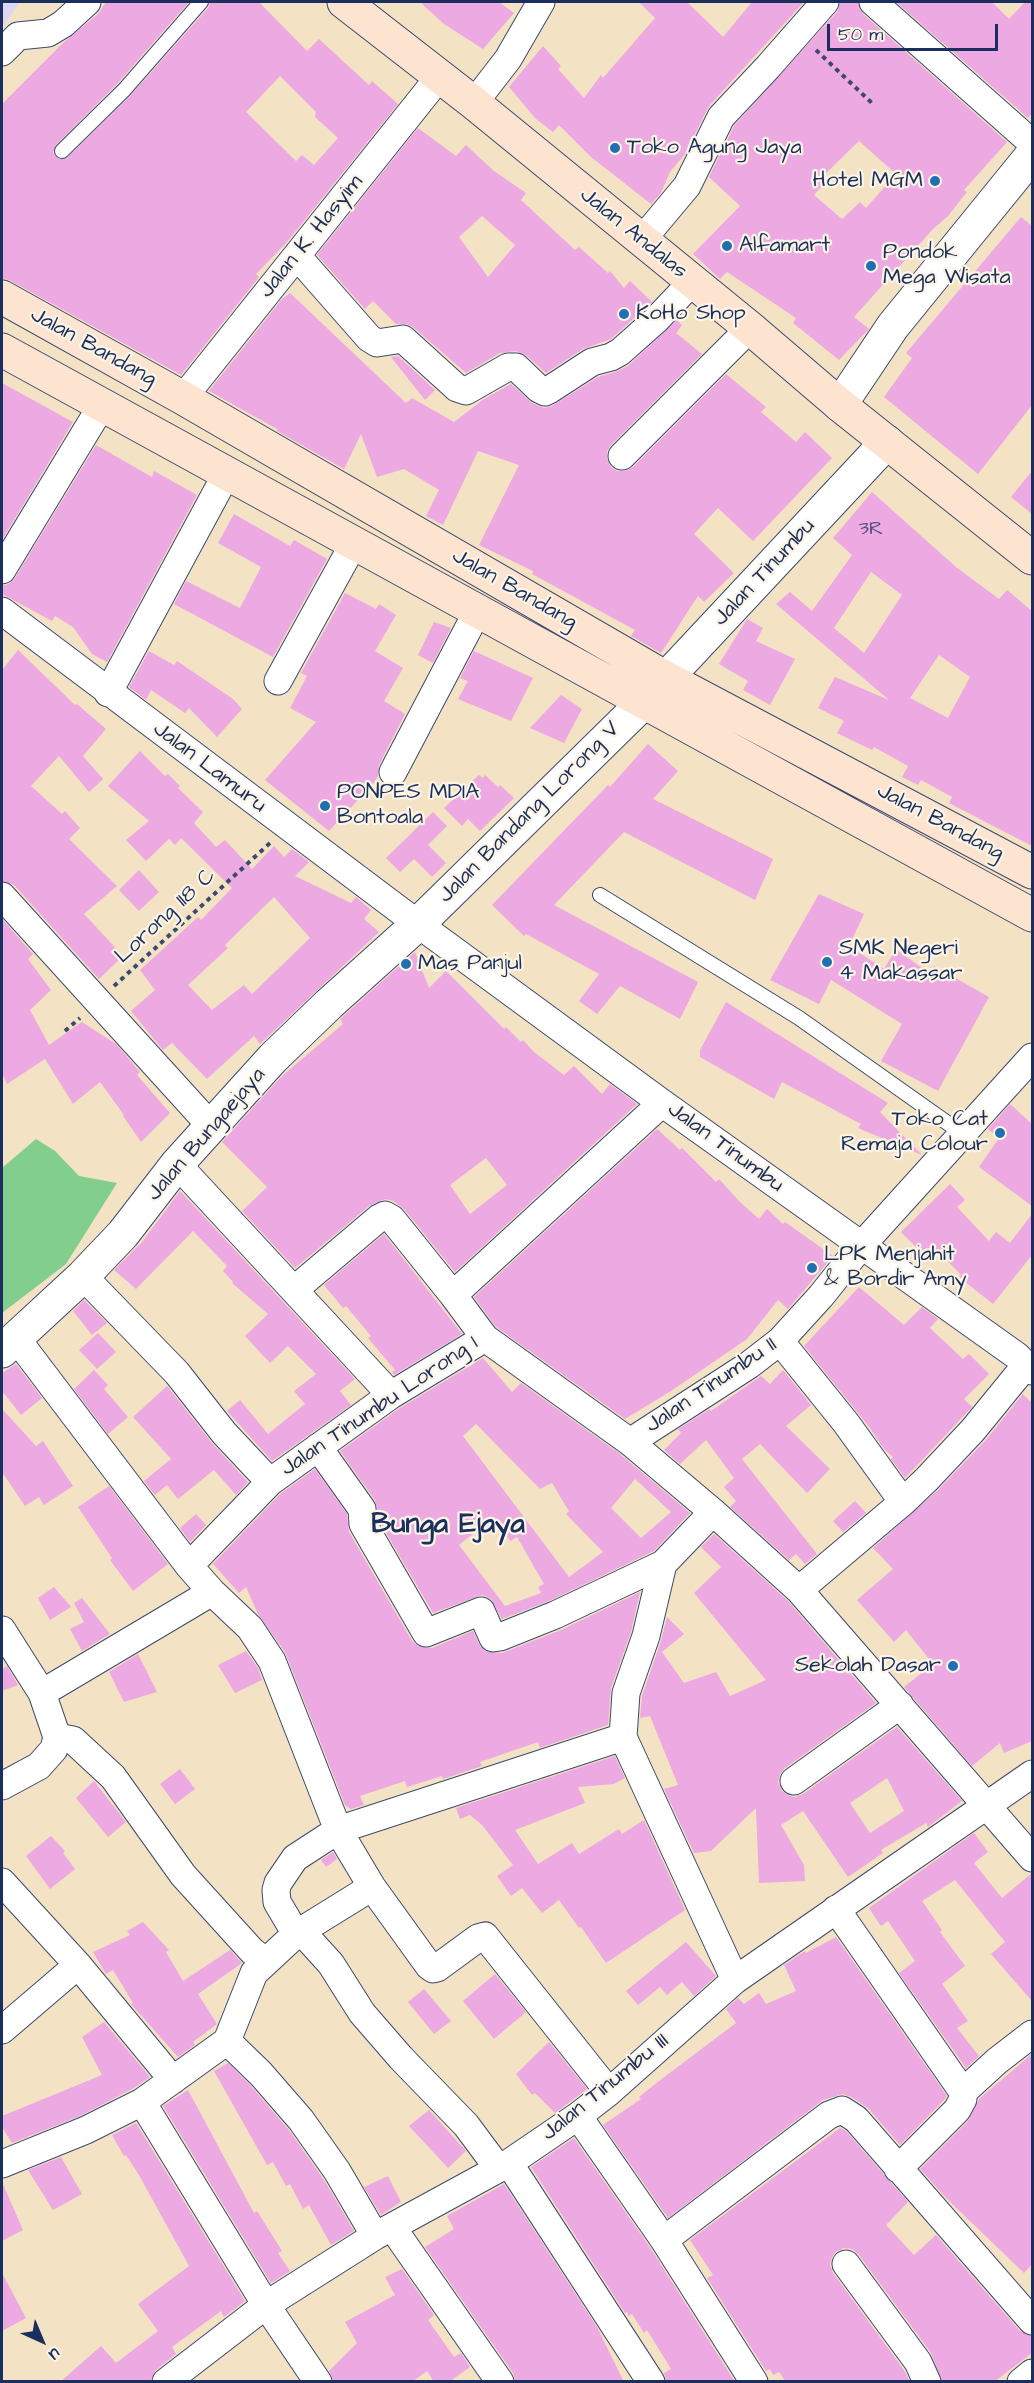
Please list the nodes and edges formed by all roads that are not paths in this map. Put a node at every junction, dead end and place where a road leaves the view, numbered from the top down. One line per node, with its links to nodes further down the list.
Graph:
1 (87, 2): 7 (street)
2 (201, 2): 11 (lane)
3 (344, 2): 8 (main road, Jalan Andalas)
4 (542, 2): 9 (street)
5 (825, 2): 13 (street)
6 (873, 2): 10 (street)
7 (2, 52)
8 (440, 76): 9 (main road, Jalan Andalas); 14 (street, Jalan K. Hasyim)
9 (474, 103): 13 (main road, Jalan Andalas)
10 (1032, 143)
11 (62, 151)
12 (1032, 155): 21 (street)
13 (641, 241): 15 (main road, Jalan Andalas)
14 (297, 256): 15 (street); 19 (street, Jalan K. Hasyim)
15 (692, 282): 17 (main road, Jalan Andalas)
16 (2, 297): 19 (main road, Jalan Bandang)
17 (750, 328): 21 (main road, Jalan Andalas); 23 (street)
18 (2, 350): 20 (main road, Jalan Bandang)
19 (183, 398): 30 (main road, Jalan Bandang)
20 (102, 405): 24 (main road, Jalan Bandang); 27 (street)
21 (840, 405): 22 (main road, Jalan Andalas)
22 (887, 442): 26 (main road, Jalan Andalas); 30 (street, Jalan Tinumbu)
23 (622, 456)
24 (227, 473): 25 (main road, Jalan Bandang); 32 (street)
25 (354, 543): 29 (main road, Jalan Bandang); 31 (street)
26 (1032, 558)
27 (2, 570)
28 (2, 611): 32 (street, Jalan Lamuru)
29 (477, 612): 33 (main road, Jalan Bandang); 34 (street)
30 (666, 678): 33 (street, Jalan Tinumbu); 35 (main road, Jalan Bandang)
31 (278, 681)
32 (108, 693): 39 (street, Jalan Lamuru)
33 (642, 703): 38 (main road, Jalan Bandang); 39 (street, Jalan Bandang Lorong V)
34 (393, 772)
35 (1032, 872)
36 (600, 895): 43 (lane)
37 (2, 896): 42 (street)
38 (1032, 915)
39 (418, 924): 41 (street, Jalan Tinumbu); 42 (street, Jalan Bungaejaya)
40 (1032, 1057): 43 (street, Jalan Tinumbu II)
41 (662, 1104): 45 (street, Jalan Tinumbu); 48 (street)
42 (211, 1126): 44 (street, Jalan Bungaejaya)
43 (963, 1134): 45 (street, Jalan Tinumbu II)
44 (177, 1164): 46 (street, Jalan Bungaejaya); 47 (street)
45 (861, 1246): 50 (street, Jalan Tinumbu II); 52 (street, Jalan Tinumbu)
46 (83, 1276): 51 (street, Jalan Bungaejaya); 56 (street)
47 (294, 1290): 48 (street, Jalan Tinumbu Lorong 1); 53 (street)
48 (453, 1295): 49 (street, Jalan Tinumbu Lorong 1)
49 (485, 1338): 53 (street, Jalan Tinumbu Lorong 1); 54 (street, Jalan Tinumbu II)
50 (780, 1341): 54 (street, Jalan Tinumbu II); 57 (street)
51 (9, 1345): 60 (street)
52 (1027, 1357): 57 (street)
53 (391, 1395): 55 (street, Jalan Tinumbu Lorong 1)
54 (630, 1442): 58 (street)
55 (318, 1447): 56 (street, Jalan Tinumbu Lorong 1); 59 (street)
56 (270, 1482): 60 (street, Jalan Tinumbu Lorong 1)
57 (903, 1502): 61 (street)
58 (713, 1512): 59 (street); 61 (street)
59 (663, 1564): 67 (street)
60 (189, 1566): 62 (street)
61 (799, 1590): 65 (street)
62 (212, 1592): 64 (street); 72 (street)
63 (2, 1630): 64 (street)
64 (42, 1693): 66 (street)
65 (900, 1705): 69 (street); 71 (street)
66 (57, 1737): 70 (street); 78 (street)
67 (623, 1737): 72 (street); 80 (street)
68 (1032, 1774): 71 (street, Jalan Tinumbu III)
69 (795, 1781)
70 (2, 1786)
71 (988, 1806): 73 (street); 76 (street, Jalan Tinumbu III)
72 (338, 1830): 75 (street); 77 (street)
73 (1032, 1858)
74 (2, 1882): 79 (street)
75 (372, 1887): 77 (street); 85 (street)
76 (836, 1909): 80 (street, Jalan Tinumbu III); 86 (street)
77 (299, 1933): 78 (street); 90 (street)
78 (265, 1961): 83 (street)
79 (78, 1965): 81 (street); 84 (street)
80 (735, 1980): 85 (street, Jalan Tinumbu III)
81 (2, 2030)
82 (1032, 2034): 86 (street)
83 (227, 2041): 84 (street); 92 (street)
84 (174, 2080): 87 (street)
85 (609, 2092): 88 (street, Jalan Tinumbu III)
86 (963, 2092): 91 (street)
87 (142, 2102): 89 (street); 95 (street)
88 (578, 2116): 90 (street, Jalan Tinumbu III); 93 (street)
89 (2, 2164)
90 (504, 2166): 92 (street, Jalan Tinumbu III); 101 (street)
91 (898, 2169): 93 (street); 96 (street)
92 (384, 2232): 95 (street, Jalan Tinumbu III); 100 (street)
93 (664, 2240): 102 (street)
94 (846, 2264): 103 (street)
95 (266, 2305): 98 (street, Jalan Tinumbu III); 99 (street)
96 (1032, 2321)
97 (1032, 2373): 104 (street)
98 (177, 2378)
99 (318, 2382)
100 (500, 2382)
101 (651, 2382)
102 (754, 2382)
103 (927, 2382)
104 (1021, 2382)

